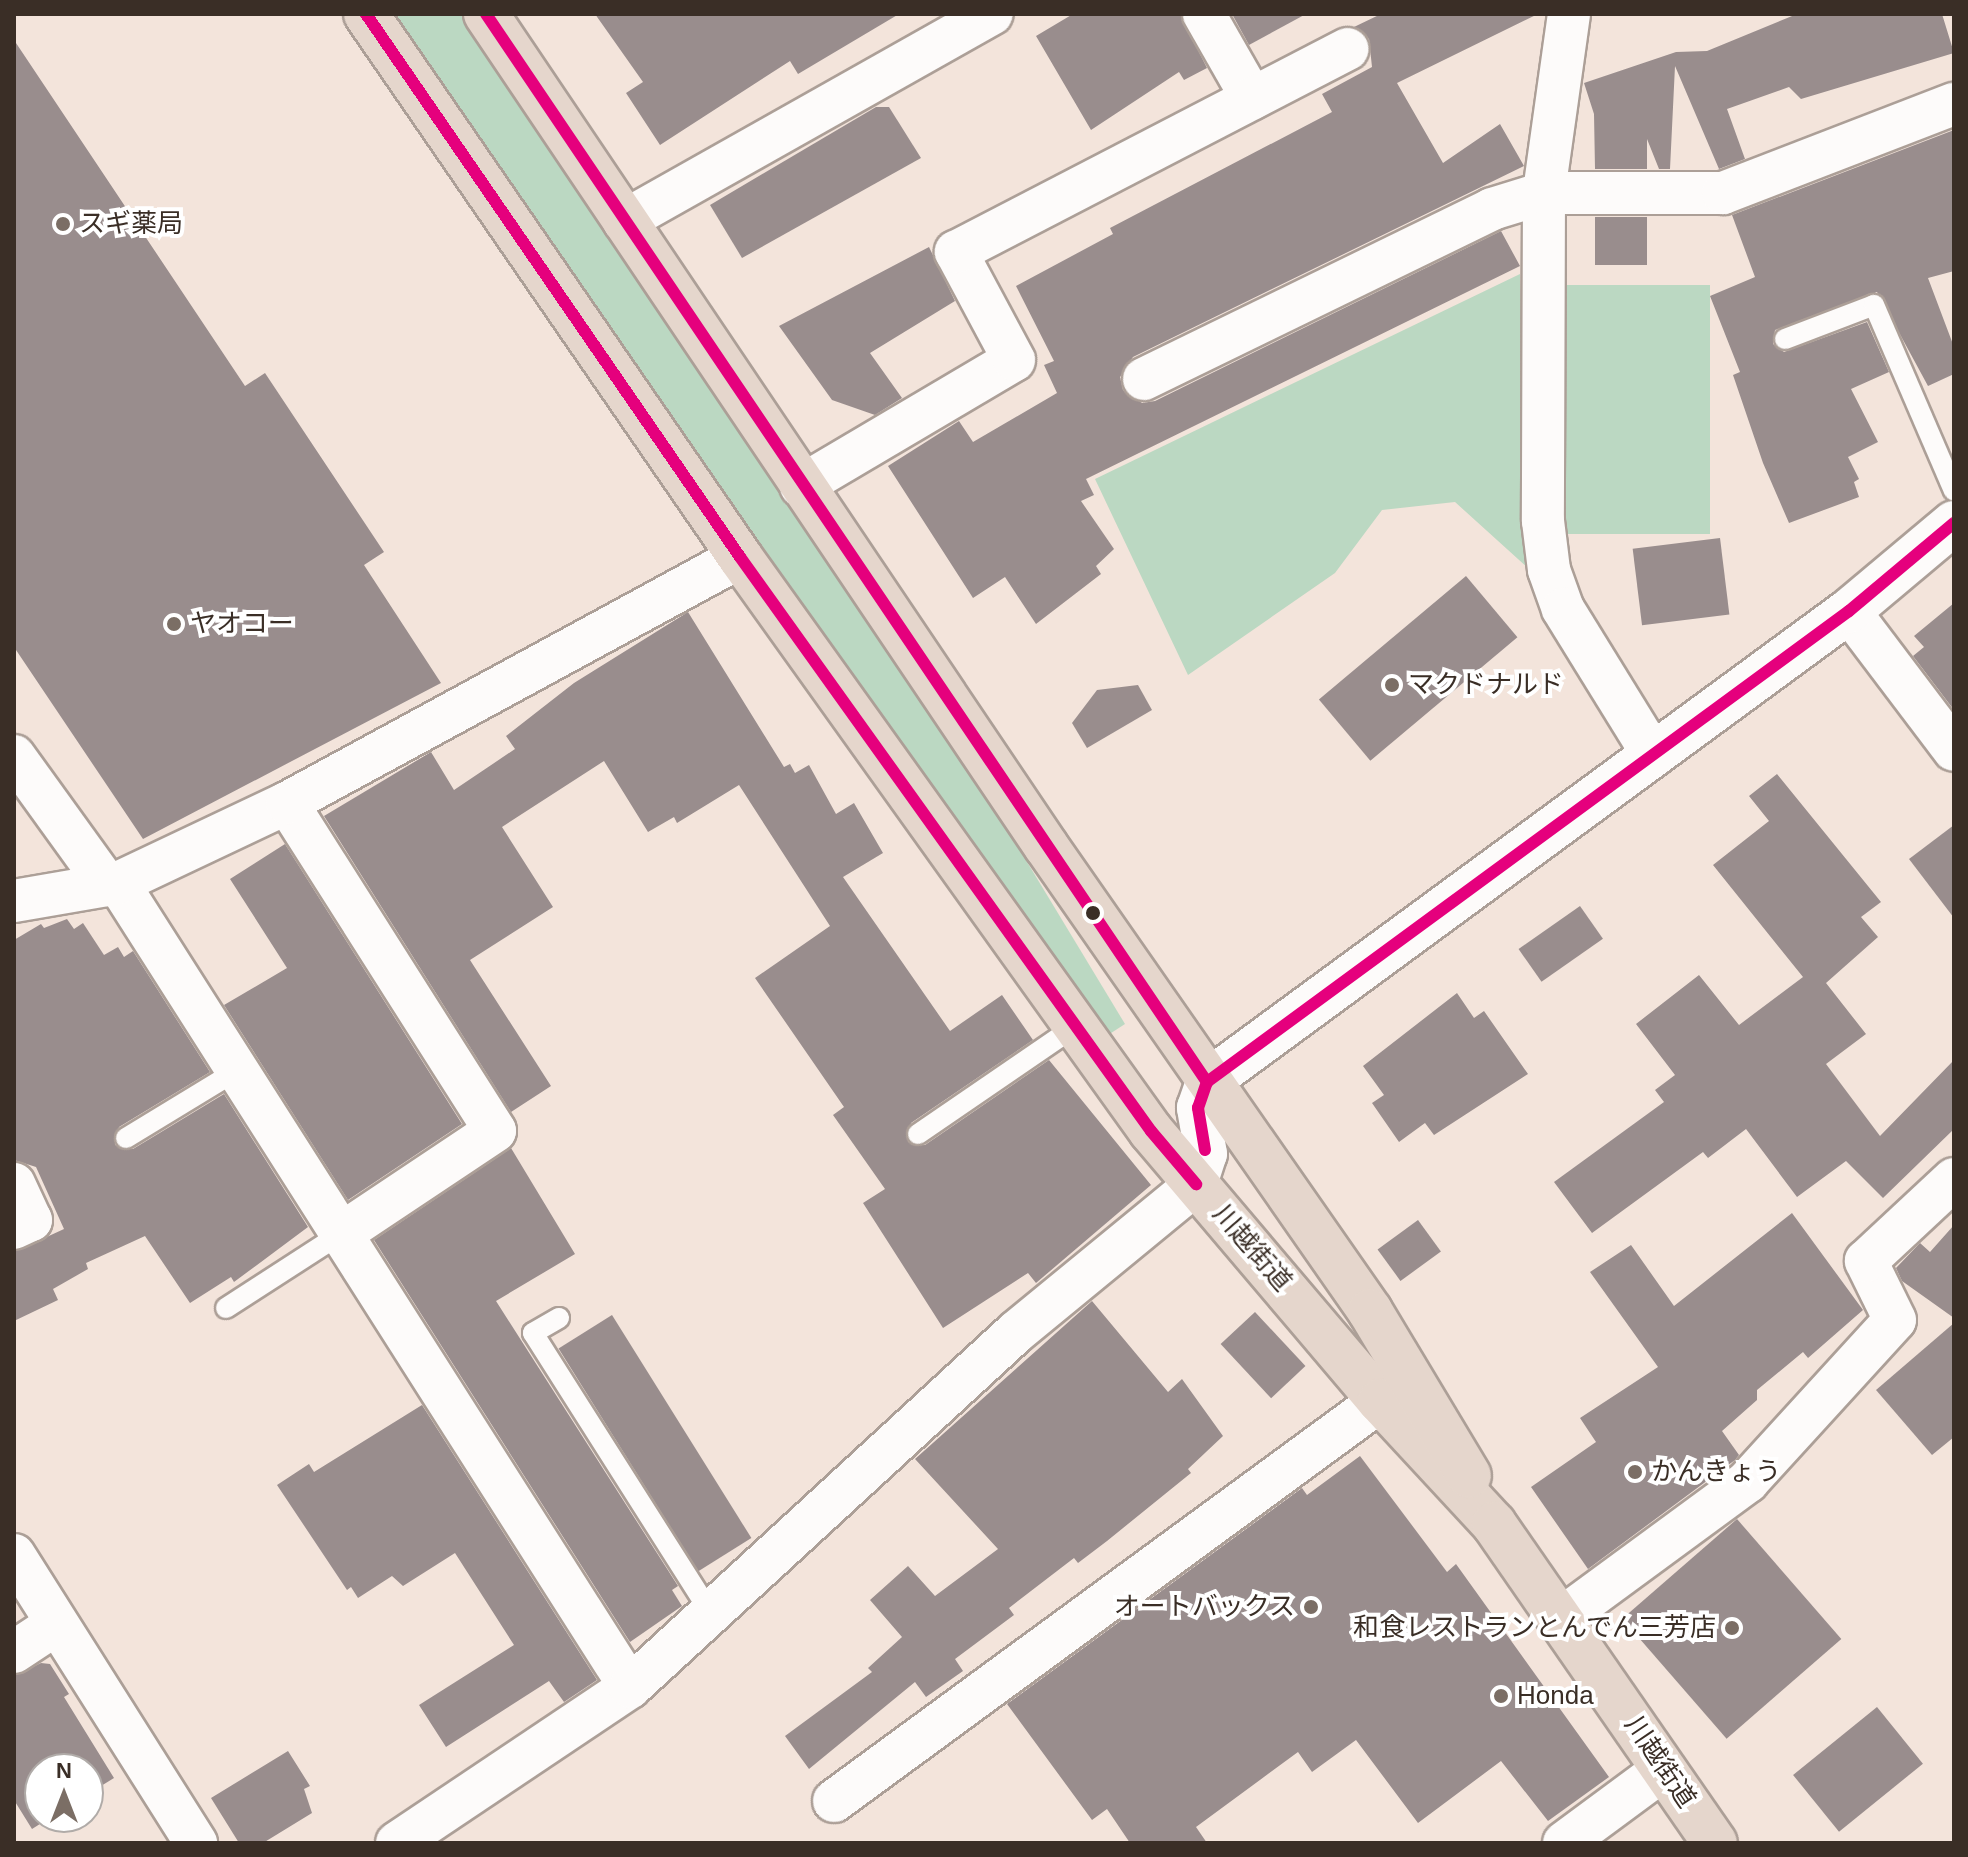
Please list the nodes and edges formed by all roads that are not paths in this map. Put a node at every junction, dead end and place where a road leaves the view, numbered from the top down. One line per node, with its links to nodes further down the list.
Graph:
1 (366, 14): 16 (highway, 川越街道)
2 (486, 14): 10 (highway, 川越街道)
3 (992, 14): 10 (street)
4 (1204, 14): 7 (street)
5 (1569, 14): 9 (street)
6 (1347, 49): 7 (street)
7 (1252, 98): 13 (street)
8 (1954, 104): 9 (street)
9 (1544, 193): 12 (street); 19 (street)
10 (624, 221): 13 (highway, 川越街道)
11 (1785, 339): 14 (lane)
12 (1144, 379)
13 (801, 486): 26 (highway, 川越街道)
14 (1954, 491)
15 (1954, 523): 17 (street)
16 (740, 557): 21 (street); 24 (highway, 川越街道)
17 (1849, 611): 18 (street); 19 (street)
18 (1954, 750)
19 (1653, 755): 26 (street)
20 (14, 756): 22 (street)
21 (287, 803): 22 (street); 33 (street)
22 (113, 884): 23 (street); 25 (street)
23 (14, 901)
24 (1076, 1026): 27 (lane); 31 (highway, 川越街道)
25 (236, 1071): 28 (lane); 33 (street)
26 (1207, 1082): 31 (street); 37 (highway, 川越街道)
27 (918, 1134)
28 (126, 1138)
29 (1954, 1179): 40 (street)
30 (14, 1184): 32 (street)
31 (1196, 1184): 36 (highway, 川越街道); 39 (street)
32 (14, 1228)
33 (339, 1235): 34 (lane); 43 (street)
34 (226, 1308)
35 (559, 1318): 39 (lane)
36 (1380, 1401): 37 (highway, 川越街道); 45 (street)
37 (1494, 1524): 40 (highway, 川越街道)
38 (14, 1555): 41 (street)
39 (713, 1616): 43 (street)
40 (1562, 1618): 44 (highway, 川越街道)
41 (55, 1625): 42 (street); 46 (street)
42 (14, 1652)
43 (630, 1687): 47 (street)
44 (1664, 1769): 48 (street); 49 (highway, 川越街道)
45 (834, 1801)
46 (196, 1843)
47 (397, 1843)
48 (1564, 1843)
49 (1715, 1843)

